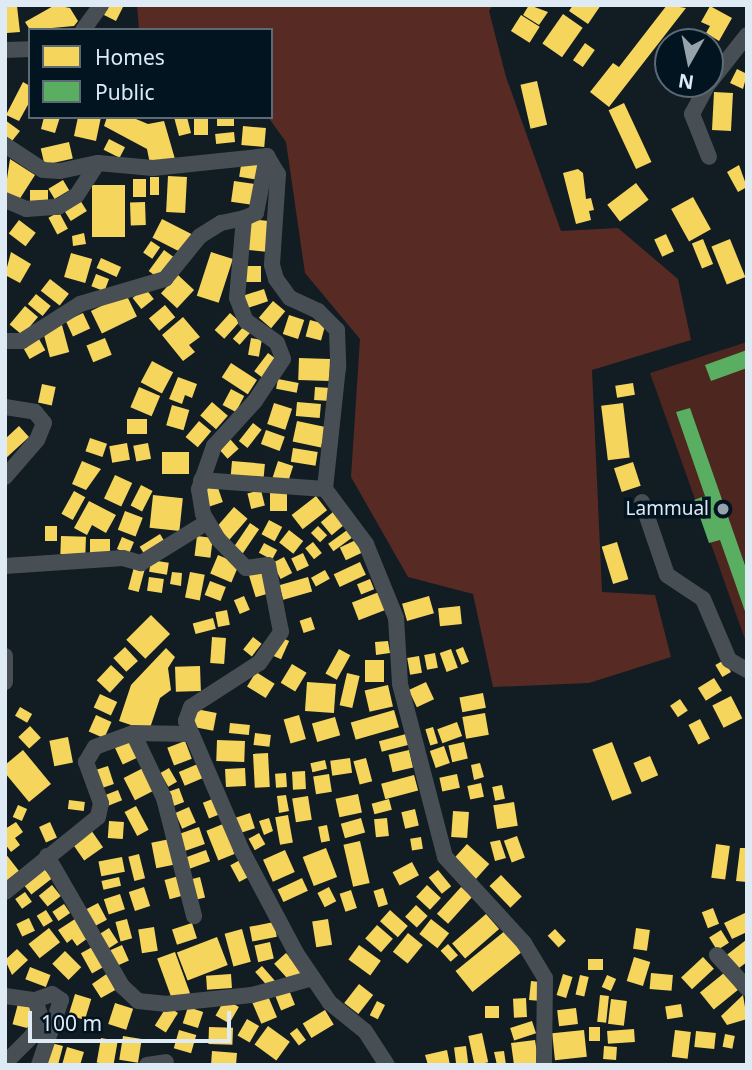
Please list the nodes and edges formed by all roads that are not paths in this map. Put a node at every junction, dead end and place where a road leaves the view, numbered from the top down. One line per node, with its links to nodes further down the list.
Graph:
1 (101, 5): 2 (street)
2 (84, 28)
3 (747, 35): 6 (street)
4 (5, 50): 5 (street)
5 (28, 50)
6 (724, 64)
7 (701, 98): 10 (street)
8 (5, 145): 11 (street)
9 (267, 156): 11 (street); 13 (street); 18 (street)
10 (709, 157)
11 (98, 163): 12 (street)
12 (5, 200)
13 (244, 218): 14 (street); 17 (street)
14 (5, 341)
15 (5, 407): 16 (street)
16 (5, 477)
17 (201, 480): 18 (street); 20 (street)
18 (325, 489): 40 (street)
19 (642, 502): 23 (street)
20 (207, 522): 21 (street); 26 (street)
21 (5, 566)
22 (5, 656): 24 (street)
23 (747, 670)
24 (5, 682)
25 (133, 733): 26 (street); 27 (street); 29 (street)
26 (189, 734): 31 (street)
27 (47, 856): 28 (street); 31 (street)
28 (5, 892)
29 (194, 916)
30 (717, 956): 32 (street)
31 (313, 978): 39 (street)
32 (747, 988)
33 (5, 996): 34 (street)
34 (35, 1000): 36 (street); 37 (street)
35 (166, 1062): 38 (street)
36 (5, 1063)
37 (39, 1065)
38 (147, 1065)
39 (387, 1065)
40 (544, 1065)

